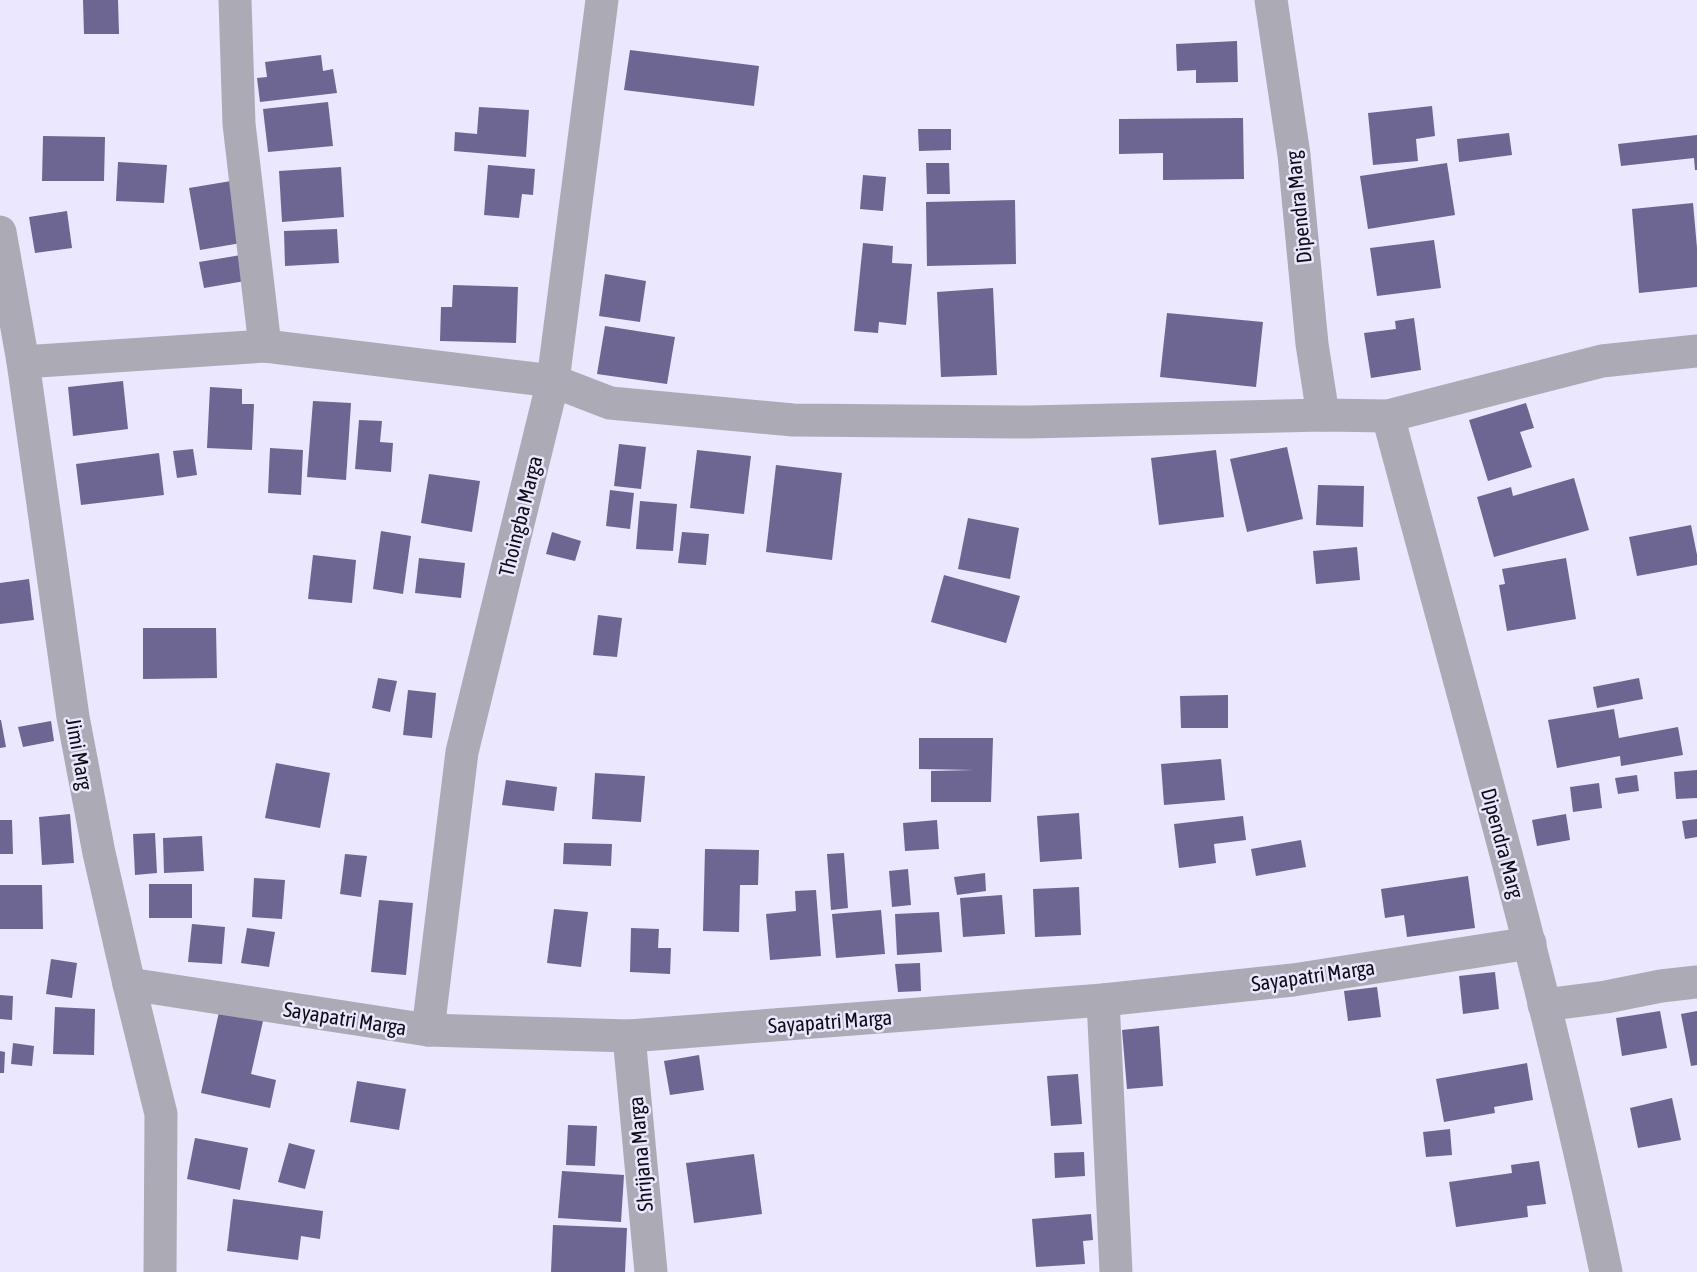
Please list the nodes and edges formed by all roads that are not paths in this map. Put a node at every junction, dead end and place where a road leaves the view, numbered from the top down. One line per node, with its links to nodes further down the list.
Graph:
1 (235, 0): 5 (street)
2 (602, 0): 8 (street, Thoingba Marga)
3 (1272, 0): 9 (street, Dipendra Marg)
4 (0, 232): 7 (street, Jimi Marg)
5 (265, 346): 7 (street); 8 (street)
6 (1697, 351): 10 (street)
7 (23, 362): 13 (street, Jimi Marg)
8 (553, 381): 9 (street); 16 (street, Thoingba Marga)
9 (1323, 415): 10 (street)
10 (1388, 416): 11 (street, Dipendra Marg)
11 (1530, 943): 14 (street, Sayapatri Marga); 15 (street, Dipendra Marg)
12 (1697, 982): 15 (street)
13 (129, 984): 16 (street, Sayapatri Marga); 18 (street, Jimi Marg)
14 (1103, 1000): 17 (street, Sayapatri Marga); 20 (street)
15 (1544, 1005): 21 (street, Dipendra Marg)
16 (428, 1030): 17 (street, Sayapatri Marga)
17 (629, 1036): 19 (street, Shrijana Marga)
18 (160, 1272)
19 (651, 1272)
20 (1116, 1272)
21 (1606, 1272)

